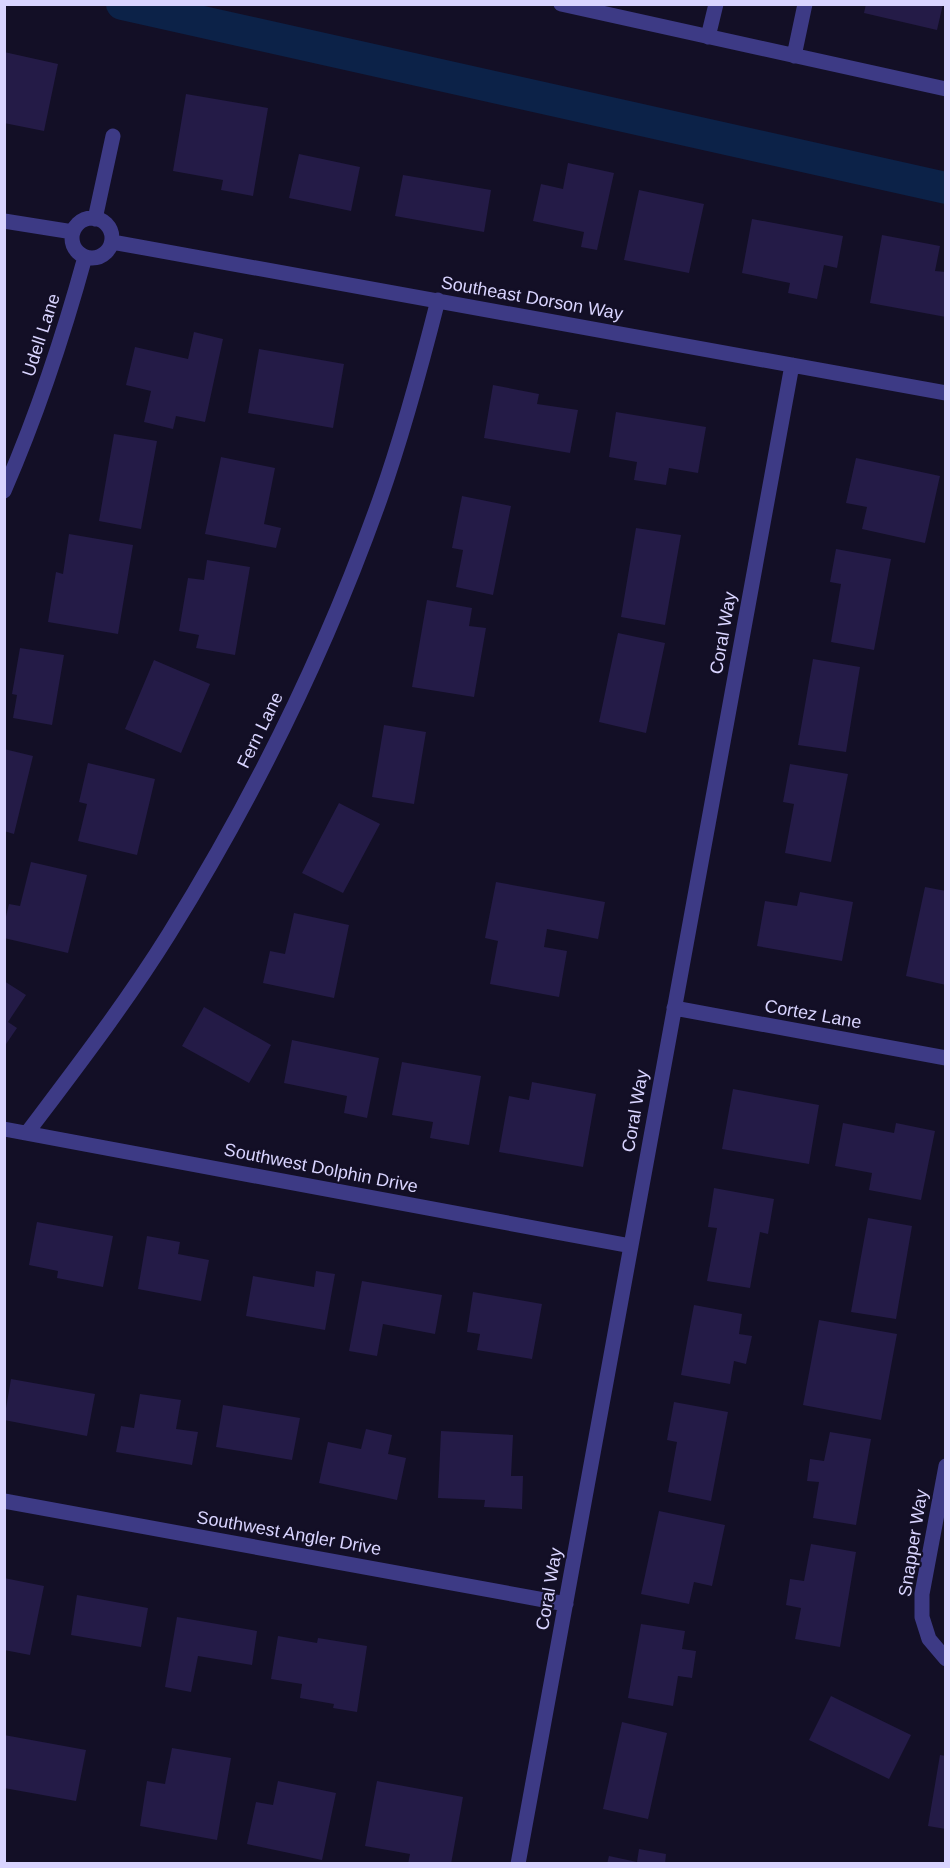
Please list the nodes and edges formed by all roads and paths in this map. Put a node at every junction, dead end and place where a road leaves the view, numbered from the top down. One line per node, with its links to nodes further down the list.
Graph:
1 (561, 4): 4 (street)
2 (716, 4): 4 (street)
3 (805, 4): 5 (street)
4 (708, 37): 5 (street)
5 (794, 56): 6 (street)
6 (945, 89)
7 (113, 136): 8 (street)
8 (95, 219): 10 (street); 11 (street)
9 (4, 221): 10 (street)
10 (73, 232): 12 (street)
11 (112, 242): 12 (street); 13 (street, Southeast Dorson Way)
12 (85, 257): 16 (street, Udell Lane)
13 (438, 300): 14 (street, Southeast Dorson Way); 20 (street, Fern Lane)
14 (792, 365): 15 (street, Southeast Dorson Way); 17 (street, Coral Way)
15 (945, 393)
16 (4, 491)
17 (674, 1008): 18 (street, Cortez Lane); 21 (street, Coral Way)
18 (945, 1058)
19 (4, 1129): 20 (street, Southwest Dolphin Drive)
20 (27, 1133): 21 (street, Southwest Dolphin Drive)
21 (631, 1246): 24 (street, Coral Way)
22 (945, 1466): 25 (street, Snapper Way)
23 (4, 1501): 24 (street, Southwest Angler Drive)
24 (566, 1604): 26 (street, Coral Way)
25 (944, 1658)
26 (518, 1863)

